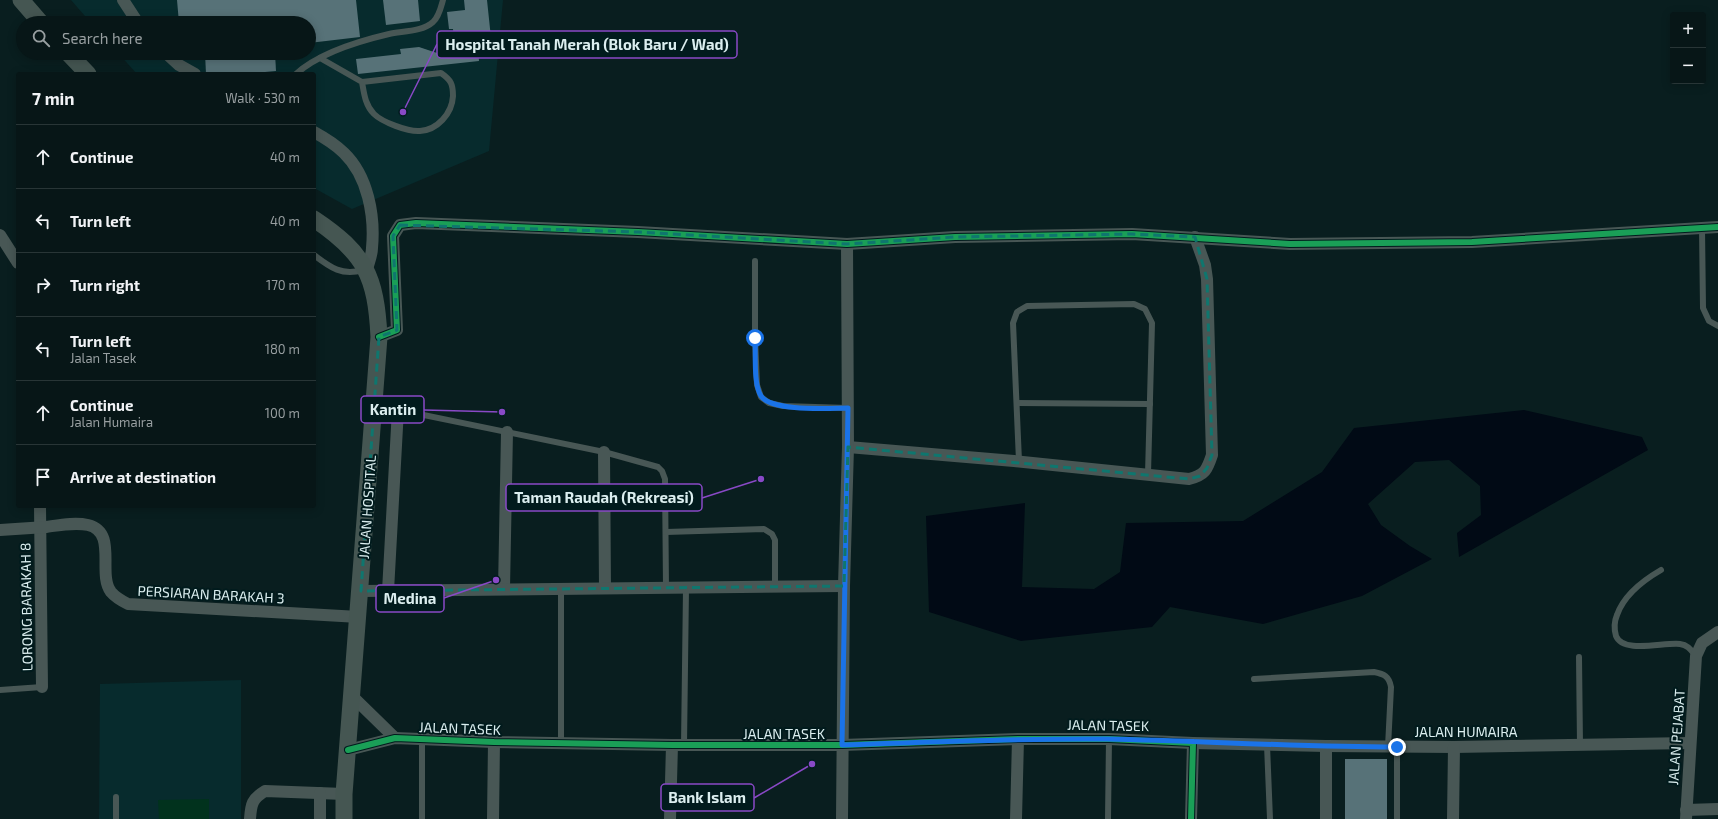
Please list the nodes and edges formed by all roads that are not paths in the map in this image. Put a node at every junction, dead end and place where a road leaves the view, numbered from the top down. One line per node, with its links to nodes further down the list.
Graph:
1 (21, 0): 4 (main road)
2 (123, 0): 5 (street)
3 (443, 0): 6 (lane)
4 (36, 16)
5 (133, 16)
6 (320, 58): 11 (lane); 12 (lane)
7 (75, 60): 9 (main road)
8 (174, 60): 10 (street)
9 (86, 72)
10 (191, 72)
11 (298, 72)
12 (362, 82): 12 (lane)
13 (316, 133): 23 (street)
14 (316, 221): 23 (main road, JALAN HOSPITAL)
15 (1718, 227): 16 (street)
16 (1702, 228): 18 (street); 24 (lane)
17 (0, 234): 21 (street)
18 (1195, 237): 19 (street); 35 (street)
19 (847, 244): 25 (street); 29 (street)
20 (316, 257): 23 (lane)
21 (16, 260)
22 (755, 261): 29 (lane)
23 (367, 268): 25 (main road, JALAN HOSPITAL)
24 (1718, 326)
25 (379, 337): 27 (main road, JALAN HOSPITAL)
26 (1017, 403): 28 (lane); 28 (lane); 34 (lane)
27 (374, 404): 30 (lane); 49 (main road, JALAN HOSPITAL)
28 (1150, 404): 35 (lane)
29 (848, 408): 32 (street)
30 (398, 410): 31 (lane); 48 (street)
31 (507, 432): 33 (lane); 46 (street)
32 (848, 446): 34 (street); 41 (street)
33 (604, 452): 39 (lane); 43 (street)
34 (1019, 461): 35 (street)
35 (1148, 474)
36 (40, 508): 37 (street, LORONG BARAKAH 8)
37 (40, 527): 38 (street, PERSIARAN BARAKAH 3); 50 (street, PERSIARAN BARAKAH 3); 55 (street, LORONG BARAKAH 8)
38 (0, 530)
39 (666, 532): 42 (lane); 44 (lane)
40 (1661, 570): 52 (lane)
41 (844, 586): 42 (street); 68 (street)
42 (774, 587): 45 (street)
43 (605, 588): 44 (street); 47 (street)
44 (666, 588): 45 (street)
45 (686, 588): 67 (lane)
46 (504, 589): 47 (street); 48 (street)
47 (561, 589): 64 (lane)
48 (388, 590): 49 (street)
49 (361, 591): 50 (main road, JALAN HOSPITAL)
50 (359, 617): 57 (main road, JALAN HOSPITAL)
51 (1718, 632): 52 (street)
52 (1696, 656): 65 (street, JALAN PEJABAT)
53 (1579, 658): 69 (lane)
54 (1254, 679): 71 (lane)
55 (42, 687): 56 (lane)
56 (0, 690)
57 (352, 696): 58 (street); 73 (main road, JALAN HOSPITAL)
58 (395, 738): 59 (street, JALAN TASEK); 73 (street, JALAN TASEK)
59 (422, 739): 62 (street, JALAN TASEK); 83 (lane)
60 (1018, 739): 61 (street, JALAN TASEK); 68 (street, JALAN TASEK); 87 (street)
61 (1109, 739): 63 (street, JALAN TASEK); 88 (lane)
62 (494, 742): 64 (street, JALAN TASEK); 84 (street)
63 (1193, 742): 66 (street, JALAN HUMAIRA); 89 (street)
64 (561, 743): 67 (street, JALAN TASEK)
65 (1690, 743): 69 (street, JALAN HUMAIRA); 78 (street, JALAN PEJABAT)
66 (1268, 744): 70 (street, JALAN HUMAIRA); 90 (lane)
67 (678, 745): 68 (street, JALAN TASEK); 85 (street)
68 (842, 745): 86 (street)
69 (1580, 745): 72 (street, JALAN HUMAIRA)
70 (1326, 746): 71 (street, JALAN HUMAIRA); 91 (street)
71 (1393, 747): 72 (street, JALAN HUMAIRA); 92 (lane)
72 (1454, 747): 93 (street)
73 (348, 750): 75 (main road, JALAN HOSPITAL)
74 (320, 793): 75 (street); 80 (street); 81 (street)
75 (344, 794): 82 (main road, JALAN HOSPITAL)
76 (116, 797): 79 (lane)
77 (1718, 809): 78 (street)
78 (1686, 814)
79 (116, 819)
80 (250, 819)
81 (320, 819)
82 (344, 819)
83 (422, 819)
84 (493, 819)
85 (670, 819)
86 (842, 819)
87 (1016, 819)
88 (1108, 819)
89 (1191, 819)
90 (1270, 819)
91 (1326, 819)
92 (1398, 819)
93 (1453, 819)

